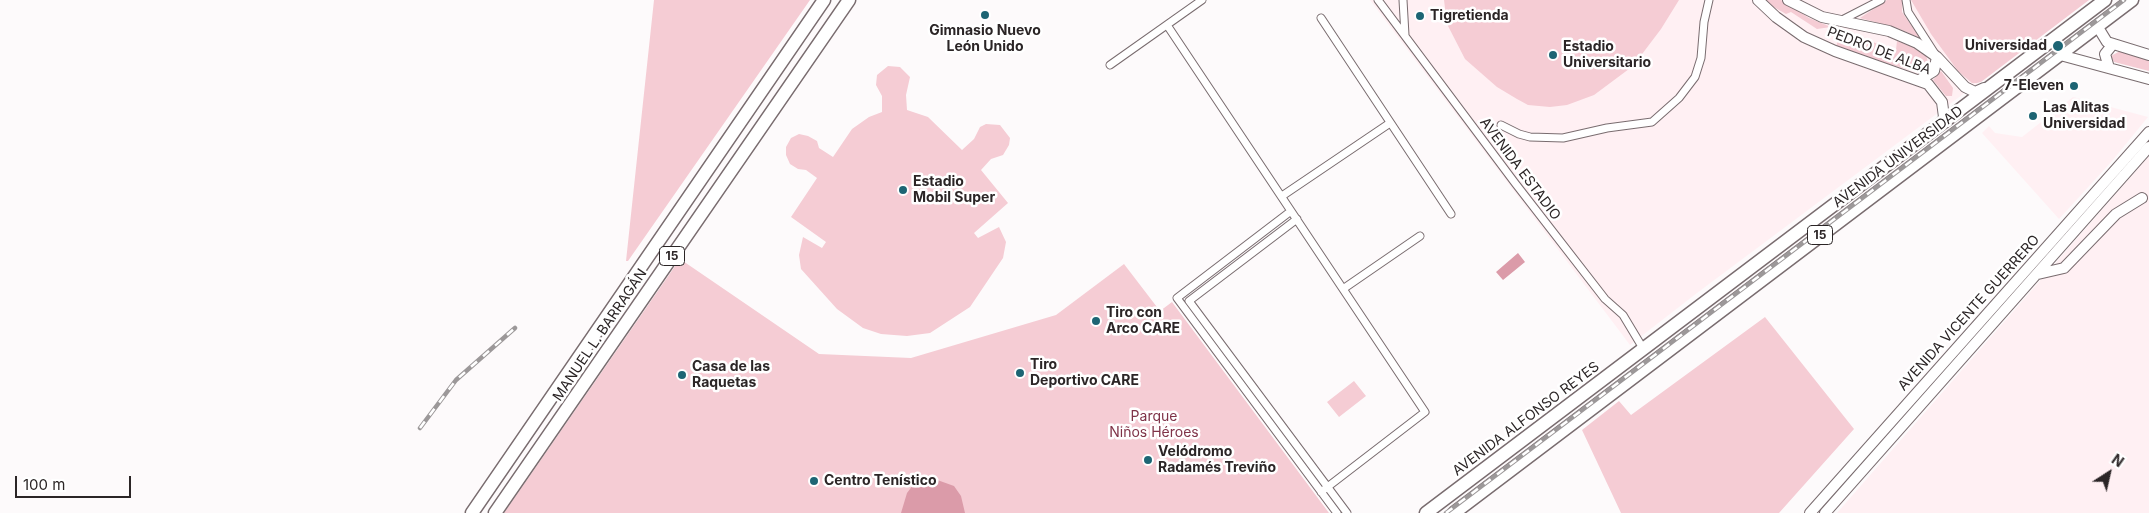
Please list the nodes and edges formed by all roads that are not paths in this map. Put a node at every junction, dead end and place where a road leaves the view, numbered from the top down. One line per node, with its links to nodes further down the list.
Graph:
1 (824, 0): 47 (highway, MANUEL L. BARRAGÁN / 15)
2 (848, 0): 48 (highway, MANUEL L. BARRAGÁN / 15)
3 (1202, 0): 15 (street)
4 (1378, 0): 17 (street, AVENIDA ESTADIO)
5 (1403, 0): 17 (street)
6 (1709, 0): 29 (street)
7 (1758, 0): 24 (main road, PEDRO DE ALBA)
8 (1788, 0): 14 (main road, PEDRO DE ALBA)
9 (1881, 0): 14 (street)
10 (1906, 0): 20 (street)
11 (2104, 0): 26 (highway, AVENIDA UNIVERSIDAD / 15)
12 (2132, 0): 41 (highway, AVENIDA UNIVERSIDAD / 15)
13 (1321, 18): 27 (street)
14 (1840, 21): 20 (main road, PEDRO DE ALBA)
15 (1167, 25): 22 (street); 32 (street)
16 (2099, 29): 18 (main road)
17 (1405, 36): 42 (street, AVENIDA ESTADIO)
18 (2113, 44): 19 (main road); 23 (main road)
19 (2149, 55)
20 (1936, 56): 24 (main road); 26 (main road, PEDRO DE ALBA)
21 (2064, 56): 23 (main road)
22 (1110, 65)
23 (2109, 68): 25 (main road)
24 (1921, 79): 28 (main road, PEDRO DE ALBA)
25 (2149, 79)
26 (1996, 81): 28 (highway, AVENIDA UNIVERSIDAD / 15)
27 (1390, 123): 32 (street); 35 (street)
28 (1940, 124): 39 (highway, AVENIDA UNIVERSIDAD / 15)
29 (1501, 125)
30 (2149, 132): 53 (main road, AVENIDA VICENTE GUERRERO)
31 (2149, 148): 38 (main road, AVENIDA VICENTE GUERRERO)
32 (1282, 196): 34 (street)
33 (2142, 198): 38 (main road)
34 (1291, 211): 36 (street); 43 (street)
35 (1451, 214)
36 (1297, 220): 40 (street); 43 (street)
37 (1420, 236): 40 (street)
38 (2038, 274): 54 (main road, AVENIDA VICENTE GUERRERO)
39 (1740, 277): 41 (highway); 42 (highway, AVENIDA UNIVERSIDAD / 15)
40 (1343, 289): 44 (street)
41 (1702, 324): 46 (highway, AVENIDA UNIVERSIDAD / 15)
42 (1644, 350): 51 (highway, AVENIDA ALFONSO REYES / 15)
43 (1290, 444): 44 (street); 45 (street)
44 (1327, 487): 45 (street); 50 (street)
45 (1321, 492): 49 (street)
46 (1466, 507): 52 (highway, 15)
47 (472, 513)
48 (495, 513)
49 (1337, 513)
50 (1347, 513)
51 (1426, 513)
52 (1454, 513)
53 (1810, 513)
54 (1825, 513)

